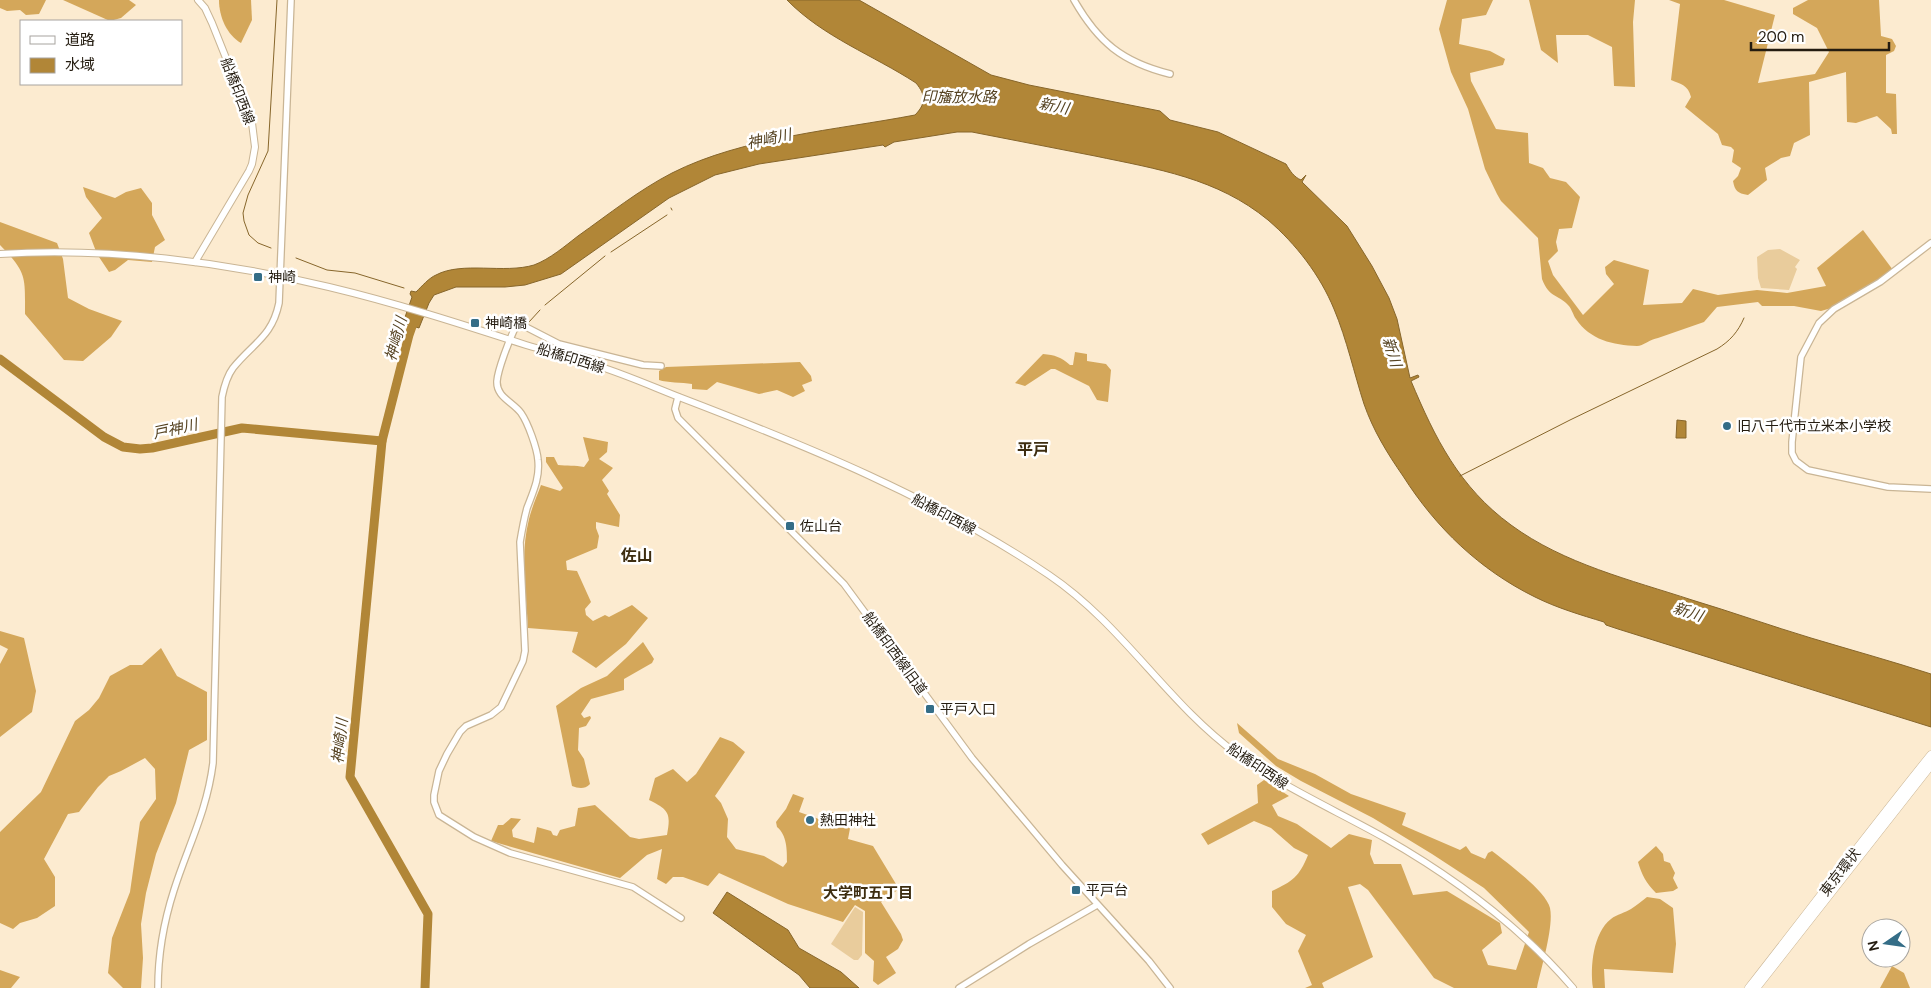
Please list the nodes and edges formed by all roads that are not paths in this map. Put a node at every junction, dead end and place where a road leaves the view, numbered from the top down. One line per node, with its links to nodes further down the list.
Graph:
1 (198, 0): 7 (main road, 船橋印西線)
2 (291, 0): 8 (street)
3 (1074, 0): 4 (street)
4 (1170, 74)
5 (1931, 243): 12 (street)
6 (0, 254): 7 (main road, 船橋印西線)
7 (195, 262): 8 (main road, 船橋印西線)
8 (281, 276): 9 (main road, 船橋印西線); 18 (street)
9 (510, 340): 10 (street); 11 (main road, 船橋印西線); 16 (street)
10 (661, 366)
11 (678, 397): 15 (street, 船橋印西線旧道); 21 (main road, 船橋印西線)
12 (1931, 489)
13 (1931, 755): 17 (highway, 東京環状)
14 (1931, 765): 17 (highway, 東京環状)
15 (1097, 905): 19 (street); 20 (street, 船橋印西線旧道)
16 (680, 918)
17 (1776, 959): 22 (highway, 東京環状); 23 (highway, 東京環状)
18 (158, 988)
19 (959, 988)
20 (1170, 988)
21 (1573, 988)
22 (1749, 988)
23 (1756, 988)

